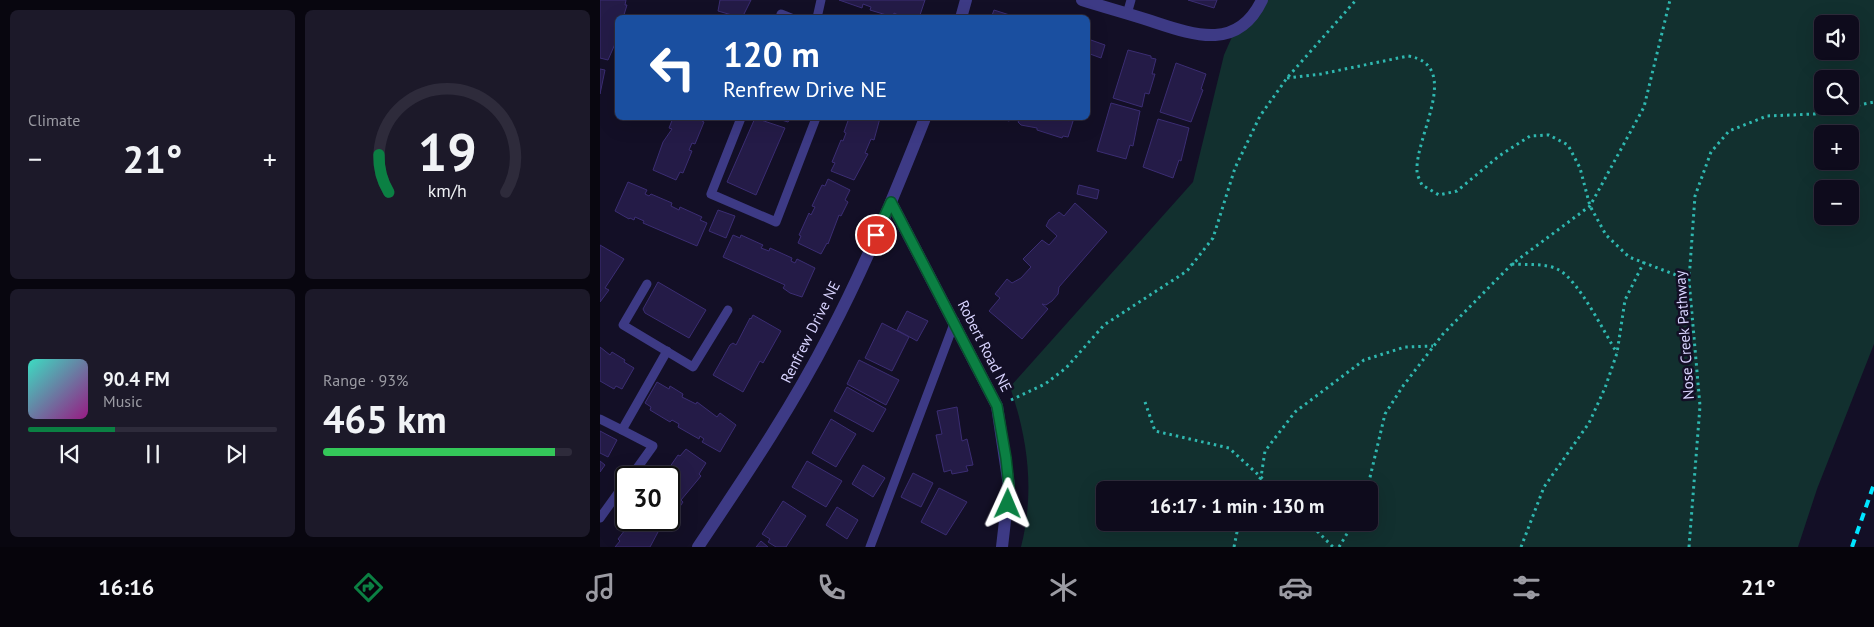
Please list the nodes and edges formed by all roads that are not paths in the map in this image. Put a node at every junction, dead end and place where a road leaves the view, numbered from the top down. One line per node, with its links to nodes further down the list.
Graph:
1 (821, 0): 7 (lane)
2 (966, 0): 8 (street)
3 (1082, 0): 6 (street)
4 (1131, 0): 6 (lane)
5 (1262, 0): 6 (street)
6 (1127, 14)
7 (818, 15)
8 (961, 15)
9 (740, 120): 10 (lane)
10 (815, 120)
11 (924, 120): 12 (street, Renfrew Drive NE)
12 (891, 202): 15 (street, Robert Road NE); 22 (street, Renfrew Drive NE)
13 (647, 284): 16 (lane)
14 (728, 310): 16 (lane)
15 (955, 321): 23 (lane); 24 (street, Robert Road NE)
16 (667, 351): 18 (lane)
17 (600, 419): 18 (lane)
18 (622, 430): 19 (lane)
19 (639, 466)
20 (615, 497): 21 (lane)
21 (600, 518)
22 (698, 547)
23 (870, 547)
24 (1002, 547)

